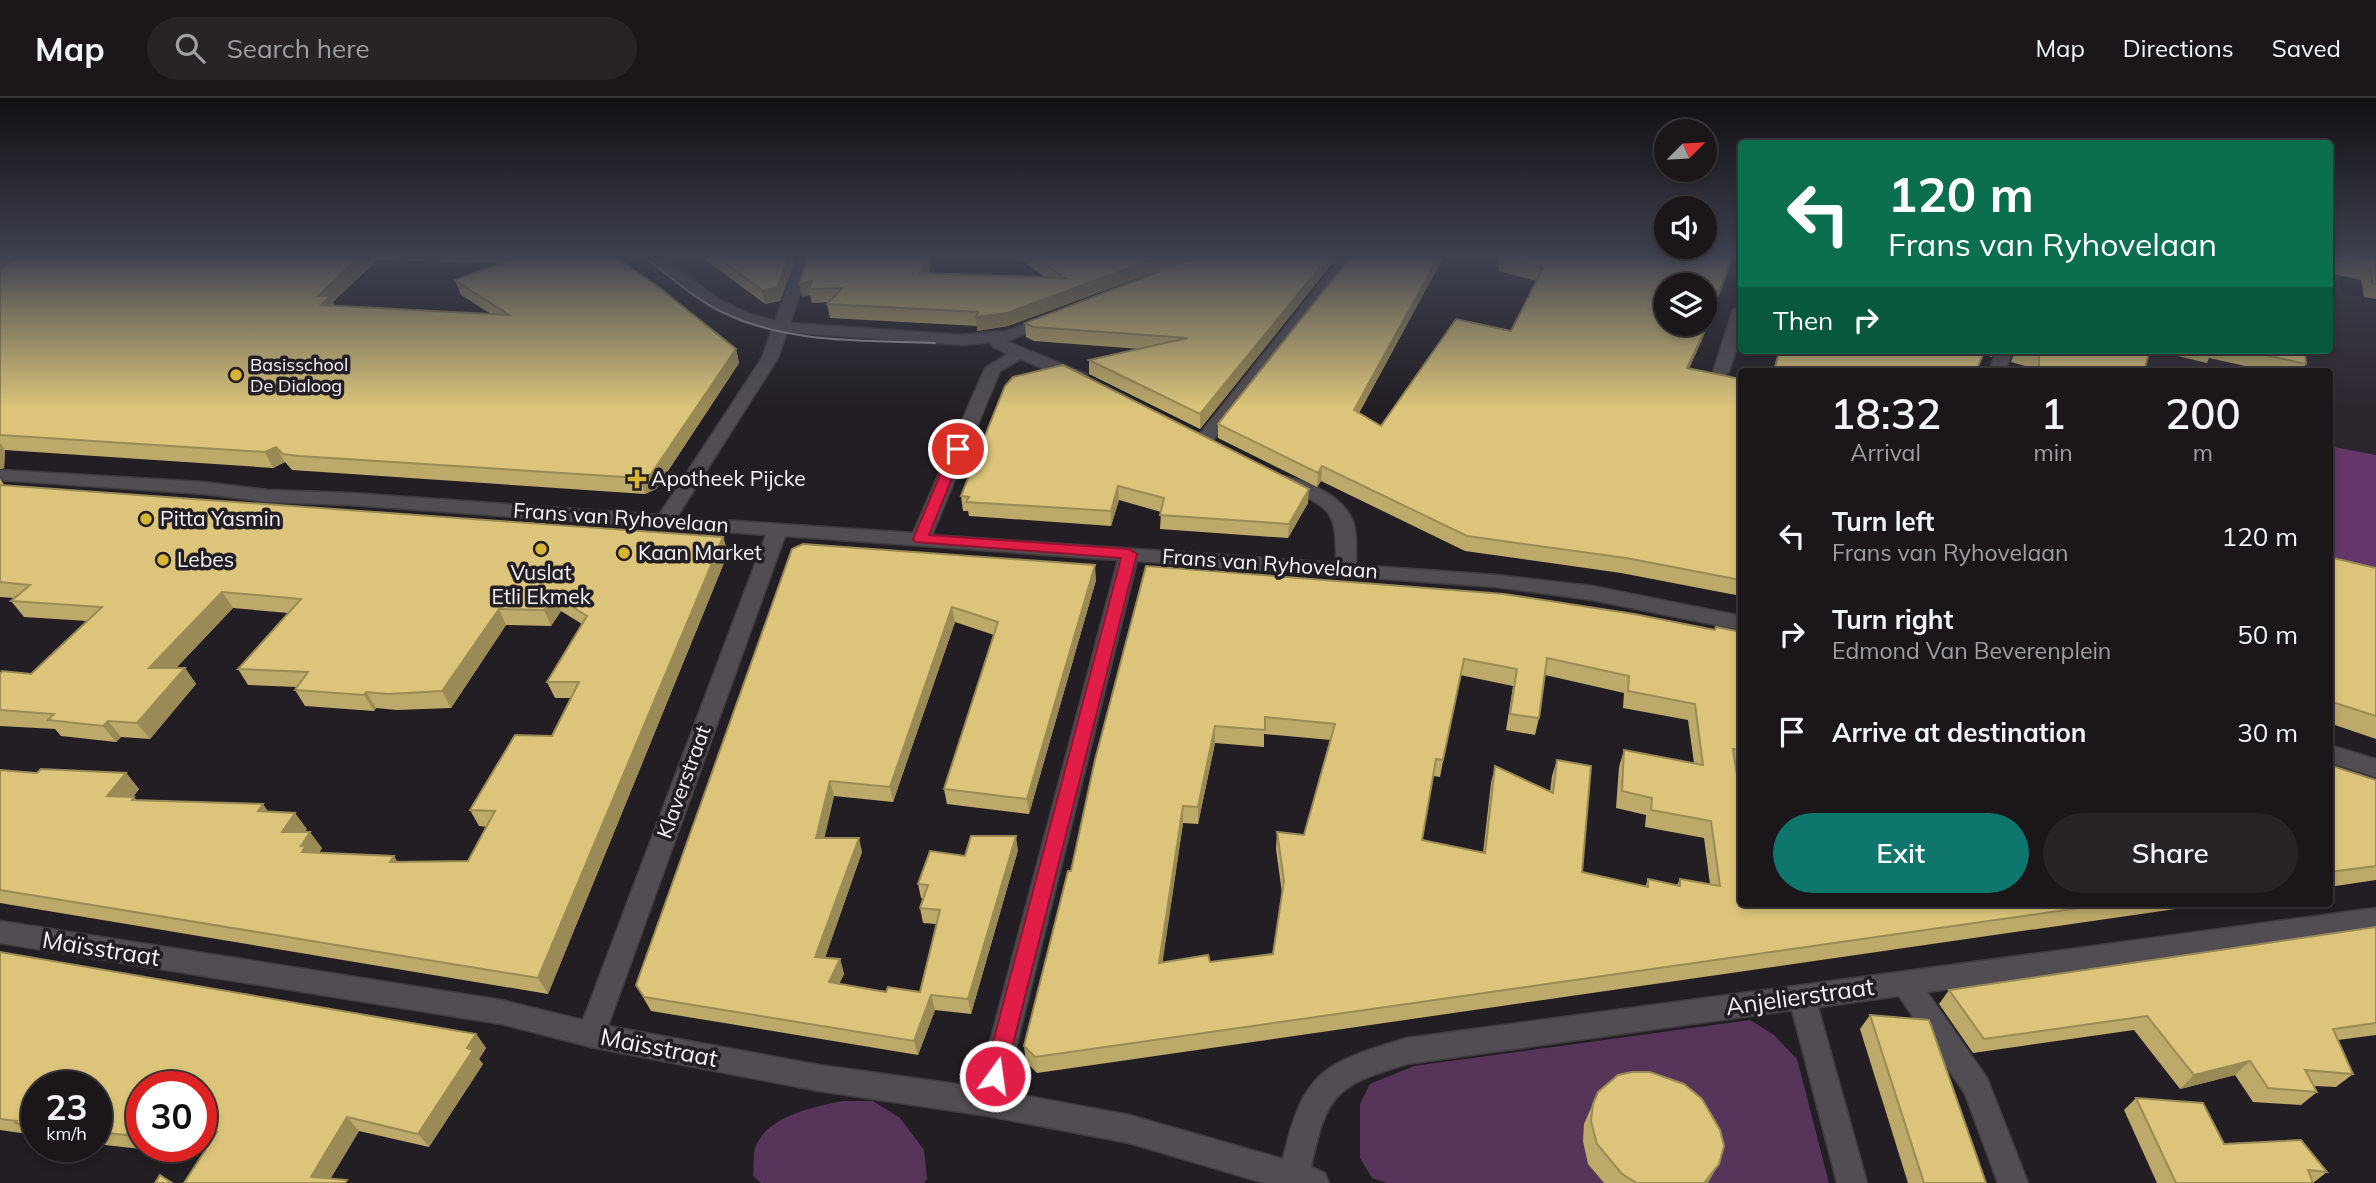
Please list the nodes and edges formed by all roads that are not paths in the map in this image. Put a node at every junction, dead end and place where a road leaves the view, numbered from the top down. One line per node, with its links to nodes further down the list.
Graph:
1 (723, 307): 6 (street)
2 (789, 307): 6 (street)
3 (1310, 307): 11 (street)
4 (1071, 313): 7 (street)
5 (1738, 319): 9 (street)
6 (782, 327): 7 (street); 14 (street)
7 (996, 337): 8 (street)
8 (1021, 353): 10 (street); 16 (street)
9 (1721, 372)
10 (1100, 388)
11 (1204, 440)
12 (1263, 470): 18 (street)
13 (0, 475): 14 (street, Frans van Ryhovelaan)
14 (665, 521): 15 (street, Frans van Ryhovelaan)
15 (778, 529): 16 (street, Frans van Ryhovelaan); 26 (street, Klaverstraat)
16 (920, 539): 17 (street, Frans van Ryhovelaan)
17 (1129, 554): 18 (street, Frans van Ryhovelaan); 27 (street)
18 (1346, 568): 19 (street, Frans van Ryhovelaan)
19 (1738, 622)
20 (2333, 754): 21 (street)
21 (2376, 768)
22 (2376, 919): 24 (street, Anjelierstraat)
23 (0, 932): 26 (street, Maïsstraat)
24 (1905, 983): 25 (street, Anjelierstraat); 30 (street)
25 (1802, 997): 28 (street, Anjelierstraat); 29 (street)
26 (591, 1035): 27 (street, Maïsstraat)
27 (988, 1102): 28 (street, Maïsstraat)
28 (1304, 1180)
29 (1852, 1183)
30 (2013, 1183)

